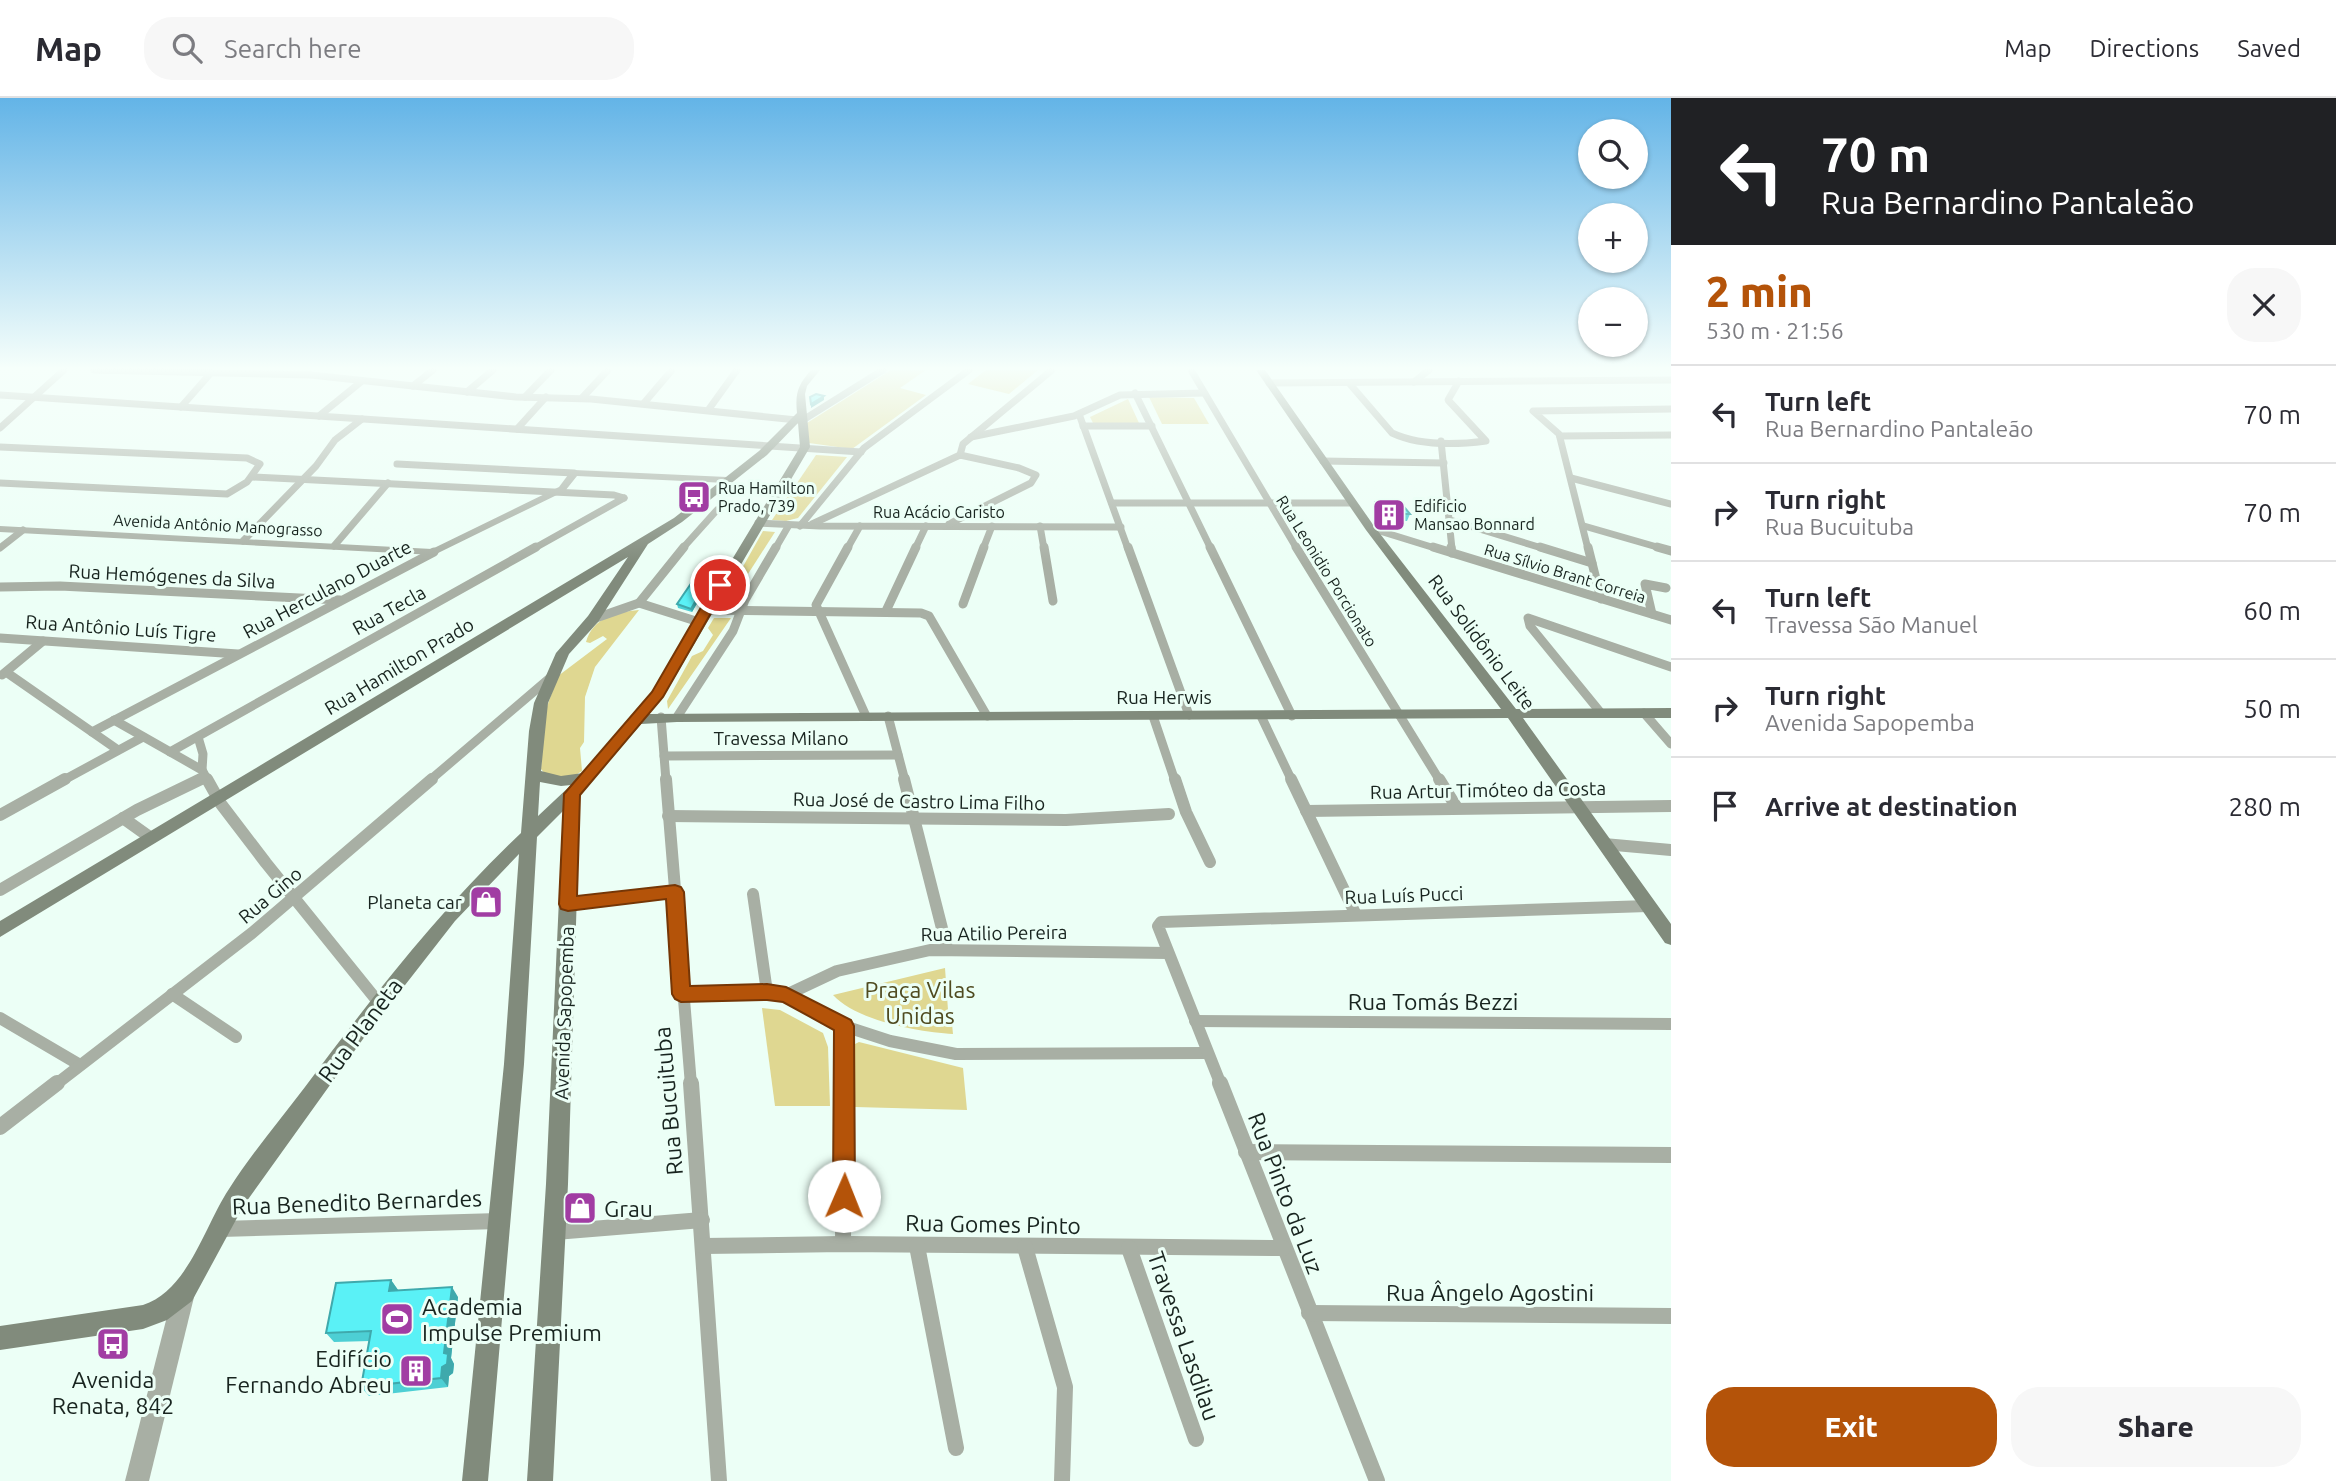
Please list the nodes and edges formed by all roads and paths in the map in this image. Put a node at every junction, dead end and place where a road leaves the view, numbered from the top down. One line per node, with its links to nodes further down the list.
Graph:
1 (342, 435): 32 (street)
2 (583, 435): 21 (street)
3 (784, 435): 21 (main road, Rua Hamilton Prado)
4 (803, 435): 20 (main road)
5 (884, 435): 22 (street)
6 (974, 435): 16 (street)
7 (983, 435): 16 (street)
8 (1086, 435): 39 (street)
9 (1156, 435): 37 (street)
10 (1228, 435): 38 (street, Rua Leonidio Porcionato)
11 (1305, 435): 25 (main road, Rua Solidônio Leite)
12 (1396, 435): 17 (street)
13 (1482, 435): 17 (street)
14 (1671, 435): 15 (street)
15 (1560, 436): 31 (street)
16 (971, 437): 23 (street)
17 (1441, 441): 27 (street)
18 (0, 447): 19 (street)
19 (14, 447): 24 (street); 30 (street)
20 (805, 447): 21 (street); 22 (street); 26 (main road)
21 (767, 450): 26 (main road); 33 (main road, Rua Hamilton Prado)
22 (861, 452): 46 (street)
23 (960, 455): 46 (street); 49 (street)
24 (0, 456)
25 (1323, 461): 27 (street); 40 (main road, Rua Solidônio Leite)
26 (797, 463): 44 (main road)
27 (1444, 463): 43 (street)
28 (397, 464): 29 (street)
29 (574, 473): 33 (street); 36 (street, Rua Herculano Duarte)
30 (252, 477): 32 (street); 34 (street)
31 (1571, 478): 41 (street); 52 (street)
32 (304, 480): 35 (street); 57 (street)
33 (727, 480): 58 (main road, Rua Hamilton Prado)
34 (0, 483)
35 (388, 483): 36 (street); 59 (street)
36 (555, 492): 62 (street, Rua Herculano Duarte); 102 (street, Rua Tecla)
37 (1190, 502): 38 (street); 39 (street); 97 (street)
38 (1268, 502): 40 (street); 86 (street, Rua Leonidio Porcionato)
39 (1112, 503): 53 (street)
40 (1352, 503): 54 (main road, Rua Solidônio Leite)
41 (1671, 504)
42 (717, 510): 70 (street)
43 (1450, 520): 63 (street); 64 (street)
44 (758, 523): 45 (street, Rua Acácio Caristo); 76 (main road)
45 (789, 525): 46 (street, Rua Acácio Caristo); 73 (street)
46 (805, 526): 47 (street, Rua Acácio Caristo)
47 (860, 526): 48 (street, Rua Acácio Caristo); 74 (street)
48 (926, 526): 49 (street, Rua Acácio Caristo); 72 (street)
49 (945, 526): 50 (street, Rua Acácio Caristo)
50 (992, 526): 51 (street, Rua Acácio Caristo); 71 (street)
51 (1040, 526): 53 (street, Rua Acácio Caristo); 69 (street)
52 (1584, 526): 61 (street); 64 (street)
53 (1121, 527): 90 (street)
54 (1370, 528): 63 (street, Rua Sílvio Brant Correia); 85 (main road, Rua Solidônio Leite)
55 (0, 529): 56 (street, Avenida Antônio Manograsso)
56 (23, 530): 57 (street, Avenida Antônio Manograsso); 60 (street)
57 (243, 541): 59 (street, Avenida Antônio Manograsso)
58 (644, 542): 77 (main road); 112 (main road, Rua Hamilton Prado)
59 (334, 546): 62 (street, Avenida Antônio Manograsso)
60 (0, 548)
61 (1671, 551)
62 (434, 552): 68 (street, Rua Herculano Duarte)
63 (1452, 553): 67 (street, Rua Sílvio Brant Correia)
64 (1592, 563): 67 (street)
65 (0, 587): 68 (street, Rua Hemógenes da Silva)
66 (1667, 588): 75 (street)
67 (1601, 598): 75 (street, Rua Sílvio Brant Correia)
68 (341, 600): 81 (street, Rua Herculano Duarte)
69 (1054, 601)
70 (639, 603): 76 (street); 77 (street)
71 (963, 604)
72 (886, 611): 74 (street); 94 (street)
73 (741, 612): 74 (street); 76 (street); 98 (street)
74 (817, 612): 92 (street)
75 (1652, 614): 78 (street, Rua Sílvio Brant Correia)
76 (702, 616): 91 (main road)
77 (593, 619): 84 (main road)
78 (1671, 620)
79 (0, 638): 80 (street, Rua Antônio Luís Tigre)
80 (43, 641): 81 (street, Rua Antônio Luís Tigre); 83 (street)
81 (240, 654): 99 (street, Rua Herculano Duarte)
82 (1671, 667): 87 (street)
83 (3, 674): 100 (street)
84 (551, 677): 109 (main road); 130 (street, Rua Gino)
85 (1511, 712): 86 (main road, Rua Herwis); 87 (main road, Rua Herwis); 113 (main road, Rua Solidônio Leite)
86 (1398, 713): 97 (main road, Rua Herwis); 115 (street, Rua Leonidio Porcionato)
87 (1601, 713): 88 (main road, Rua Herwis)
88 (1644, 713): 89 (main road, Rua Herwis); 103 (street)
89 (1671, 713)
90 (1188, 715): 95 (main road, Rua Herwis); 96 (main road, Rua Herwis)
91 (650, 716): 98 (main road, Rua Herwis); 107 (street, Rua Bucuituba); 110 (main road)
92 (866, 716): 93 (main road, Rua Herwis); 98 (main road, Rua Herwis)
93 (888, 716): 94 (main road, Rua Herwis); 106 (street)
94 (987, 716): 95 (main road, Rua Herwis)
95 (1153, 716): 126 (street)
96 (1261, 716): 97 (main road, Rua Herwis); 116 (street)
97 (1292, 716)
98 (677, 717)
99 (114, 720): 100 (street, Rua Herculano Duarte); 101 (street)
100 (92, 732): 104 (street)
101 (143, 737): 104 (street); 105 (street)
102 (198, 737): 105 (street, Rua Tecla); 108 (street)
103 (1671, 744)
104 (118, 750): 118 (street)
105 (170, 752): 108 (street)
106 (898, 755): 107 (street, Travessa Milano); 121 (street)
107 (664, 756): 119 (street, Rua Bucuituba)
108 (204, 774): 112 (street); 120 (street)
109 (533, 775): 110 (main road); 124 (main road)
110 (588, 778): 111 (main road)
111 (572, 794): 124 (main road, Rua Planeta); 131 (main road, Avenida Sapopemba)
112 (218, 797): 122 (main road, Rua Hamilton Prado); 130 (street)
113 (1576, 806): 114 (street, Rua Artur Timóteo da Costa); 115 (street, Rua Artur Timóteo da Costa); 123 (main road, Rua Solidônio Leite)
114 (1671, 806)
115 (1457, 808): 116 (street, Rua Artur Timóteo da Costa)
116 (1306, 811): 133 (street)
117 (1169, 814): 121 (street, Rua José de Castro Lima Filho)
118 (0, 815)
119 (668, 816): 121 (street, Rua José de Castro Lima Filho); 128 (street, Rua Bucuituba)
120 (123, 818): 122 (street); 127 (street)
121 (916, 820): 138 (street)
122 (151, 838): 136 (main road, Rua Hamilton Prado)
123 (1604, 844): 125 (street); 132 (main road, Rua Solidônio Leite)
124 (522, 848): 144 (main road, Rua Planeta); 156 (main road)
125 (1671, 850)
126 (1210, 862)
127 (0, 890)
128 (675, 892): 131 (street); 142 (street, Rua Bucuituba)
129 (752, 894): 140 (street)
130 (293, 898): 141 (street, Rua Gino); 144 (street)
131 (568, 904): 158 (main road, Avenida Sapopemba)
132 (1648, 906): 133 (street, Rua Luís Pucci); 135 (main road, Rua Solidônio Leite)
133 (1354, 913): 134 (street, Rua Luís Pucci)
134 (1161, 922): 139 (street, Rua Pinto da Luz)
135 (1665, 923): 137 (main road, Rua Solidônio Leite)
136 (0, 930)
137 (1671, 938)
138 (947, 948): 139 (street, Rua Atilio Pereira); 143 (street, Rua Atilio Pereira)
139 (1168, 953): 146 (street, Rua Pinto da Luz)
140 (767, 992): 142 (street); 143 (street)
141 (172, 994): 149 (street); 151 (street, Rua Gino)
142 (681, 994): 155 (street, Rua Bucuituba)
143 (786, 995): 148 (street)
144 (379, 1003): 157 (main road, Rua Planeta)
145 (0, 1018): 151 (street)
146 (1195, 1021): 147 (street, Rua Tomás Bezzi); 150 (street, Rua Pinto da Luz)
147 (1671, 1024)
148 (844, 1026): 150 (street); 159 (street)
149 (236, 1037)
150 (1207, 1053): 153 (street, Rua Pinto da Luz)
151 (80, 1065): 152 (street, Rua Gino)
152 (0, 1127)
153 (1246, 1152): 154 (street); 164 (street, Rua Pinto da Luz)
154 (1671, 1155)
155 (702, 1220): 158 (street); 160 (street, Rua Bucuituba)
156 (499, 1221): 157 (street, Rua Benedito Bernardes); 172 (main road)
157 (217, 1229): 167 (main road, Rua Planeta)
158 (555, 1232): 173 (main road, Avenida Sapopemba)
159 (843, 1244): 160 (street, Rua Gomes Pinto); 161 (street, Rua Gomes Pinto)
160 (703, 1246): 174 (street, Rua Bucuituba)
161 (917, 1246): 162 (street, Rua Gomes Pinto); 170 (street)
162 (1026, 1247): 163 (street, Rua Gomes Pinto); 175 (street)
163 (1129, 1248): 164 (street, Rua Gomes Pinto); 169 (street, Travessa Lasdilau)
164 (1283, 1248): 165 (street, Rua Pinto da Luz)
165 (1309, 1313): 166 (street, Rua Ângelo Agostini); 176 (street, Rua Pinto da Luz)
166 (1671, 1316)
167 (166, 1323): 168 (main road); 171 (street)
168 (0, 1338)
169 (1196, 1439)
170 (956, 1448)
171 (138, 1481)
172 (475, 1481)
173 (540, 1481)
174 (719, 1481)
175 (1062, 1481)
176 (1377, 1481)

